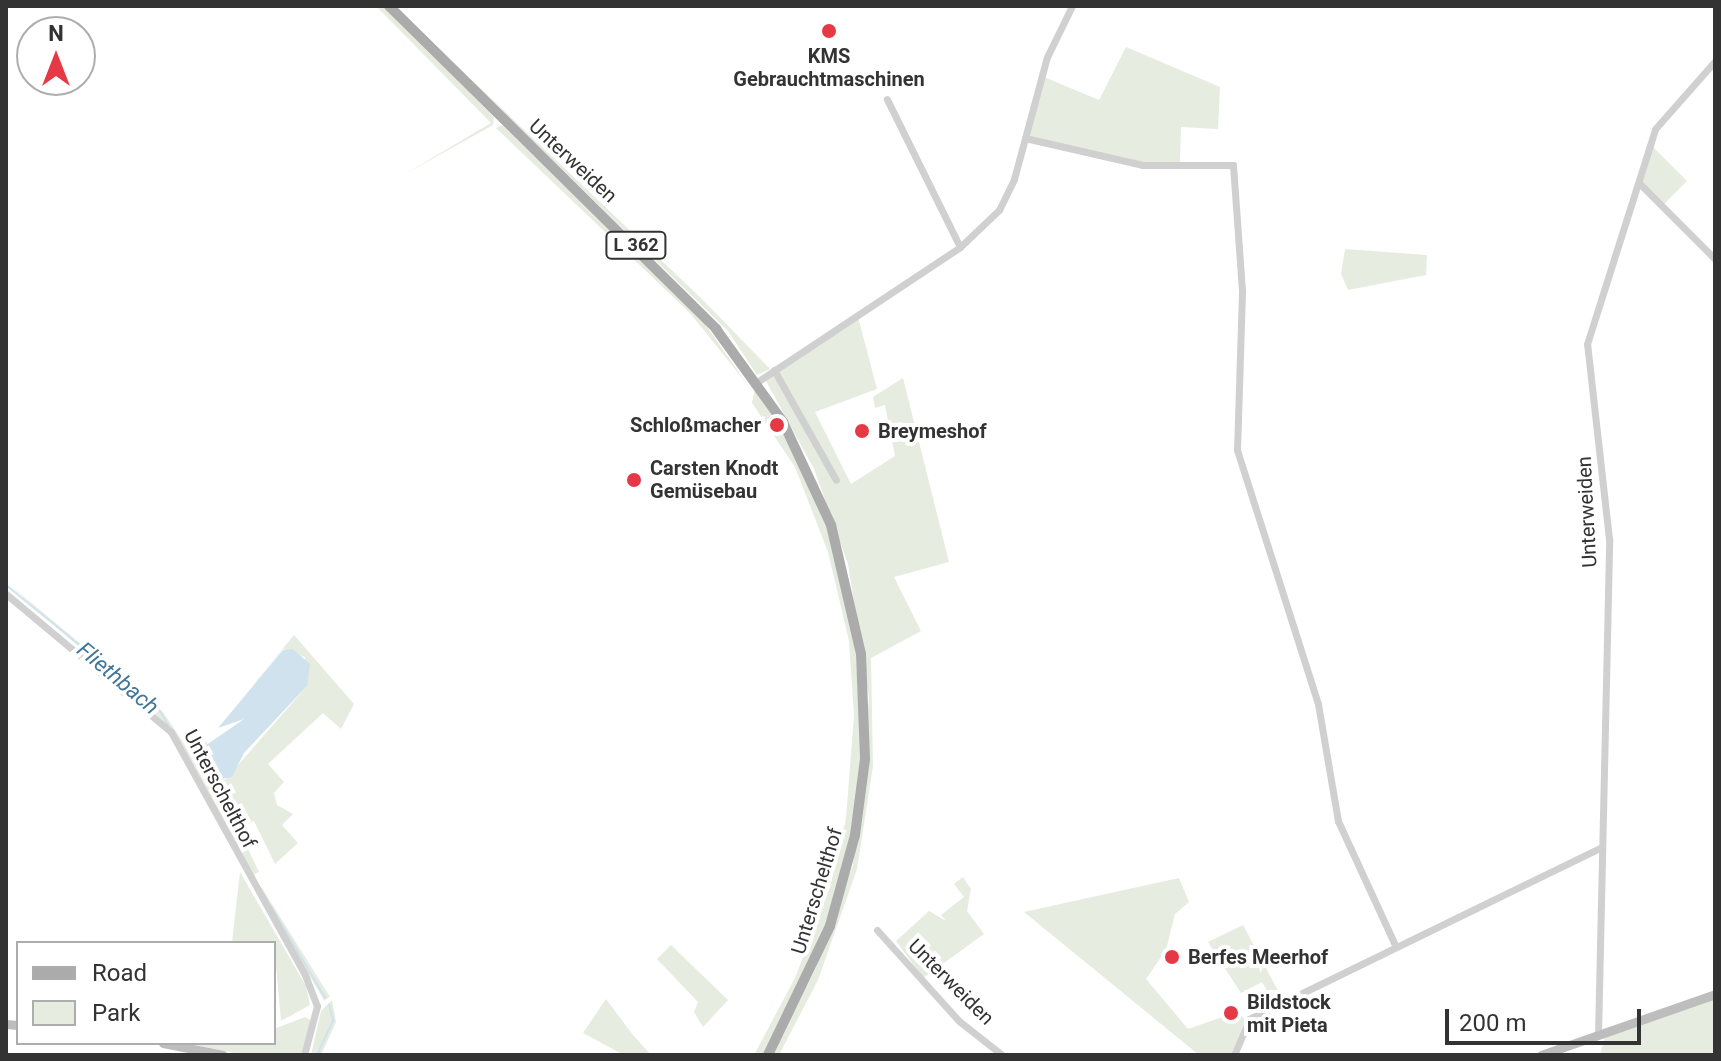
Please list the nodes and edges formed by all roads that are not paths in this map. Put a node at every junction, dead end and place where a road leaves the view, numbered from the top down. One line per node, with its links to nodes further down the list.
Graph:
1 (389, 6): 10 (main road, Unterweiden / L 362)
2 (1072, 6): 5 (street)
3 (1715, 61): 6 (street, Unterweiden)
4 (887, 99): 7 (street)
5 (1025, 138): 7 (street); 16 (street)
6 (1639, 183): 8 (street); 14 (street, Unterweiden)
7 (960, 247): 9 (street)
8 (1715, 259)
9 (774, 370): 10 (street); 11 (street)
10 (755, 384): 12 (main road, Unterweiden / L 362)
11 (836, 480)
12 (819, 494): 22 (main road, Unterschelthof / L 362)
13 (6, 594): 21 (street, Unterschelthof)
14 (1599, 848): 16 (street); 18 (street, Unterweiden)
15 (877, 930): 23 (street, Unterweiden)
16 (1395, 945): 24 (street)
17 (1715, 994): 18 (street)
18 (1598, 1035): 25 (street)
19 (173, 1045): 20 (street)
20 (223, 1055)
21 (304, 1055)
22 (768, 1055)
23 (1002, 1055)
24 (1234, 1055)
25 (1541, 1055)

